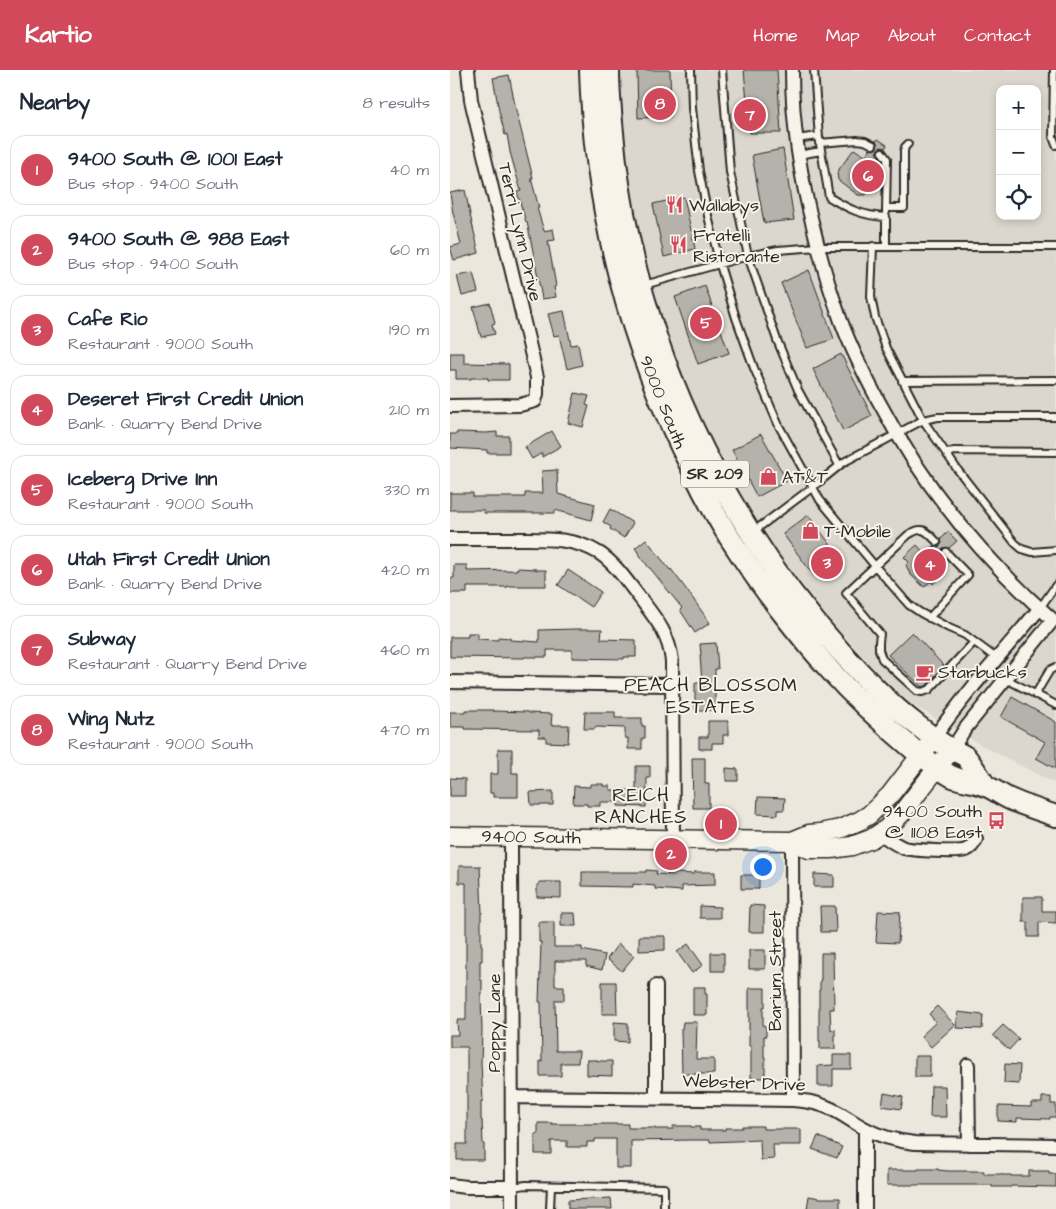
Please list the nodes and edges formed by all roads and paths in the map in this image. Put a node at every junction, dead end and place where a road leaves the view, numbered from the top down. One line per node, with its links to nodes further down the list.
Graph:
1 (468, 70): 28 (street, Terri Lynn Drive)
2 (590, 70): 56 (main road, 9000 South / SR 209)
3 (609, 70): 25 (main road, 9000 South / SR 209)
4 (691, 70): 24 (lane)
5 (722, 70): 23 (lane)
6 (792, 70): 9 (street)
7 (814, 70): 10 (lane)
8 (1054, 70): 13 (lane)
9 (796, 139): 10 (lane); 16 (street)
10 (819, 140): 12 (lane); 14 (lane)
11 (908, 144): 17 (lane)
12 (873, 145)
13 (1056, 145)
14 (821, 151): 16 (lane); 18 (lane)
15 (882, 152): 17 (lane)
16 (798, 155): 21 (street)
17 (886, 208): 18 (lane)
18 (886, 217): 20 (lane)
19 (873, 246): 20 (lane); 21 (lane); 27 (lane)
20 (886, 246): 22 (lane)
21 (818, 247): 23 (lane); 31 (street)
22 (1056, 248)
23 (748, 256): 24 (lane); 34 (lane)
24 (720, 265): 25 (lane); 35 (lane)
25 (641, 286): 36 (main road, 9000 South / SR 209)
26 (1056, 380): 27 (lane)
27 (902, 381): 30 (lane)
28 (450, 406)
29 (1056, 417): 30 (lane)
30 (923, 420): 31 (lane); 33 (lane)
31 (896, 435): 34 (lane); 43 (street)
32 (1056, 452): 33 (lane)
33 (946, 453): 39 (lane)
34 (839, 465): 35 (lane)
35 (813, 487): 36 (lane); 41 (lane)
36 (751, 534): 54 (main road, 9000 South / SR 209)
37 (450, 539): 51 (street)
38 (937, 542): 41 (lane)
39 (1056, 550)
40 (946, 552): 44 (lane)
41 (875, 566): 44 (lane); 46 (lane)
42 (1056, 585): 43 (lane)
43 (1040, 608): 45 (street); 47 (street)
44 (929, 618): 46 (lane)
45 (1055, 620): 49 (street)
46 (974, 642): 47 (lane)
47 (996, 658): 54 (street)
48 (1056, 667): 52 (lane)
49 (1006, 679): 52 (lane); 55 (street)
50 (450, 682): 51 (street)
51 (672, 685): 62 (street)
52 (1036, 696): 53 (lane)
53 (1056, 705)
54 (934, 738): 55 (main road, 9000 South / SR 209); 56 (main road, 9400 South)
55 (952, 749): 56 (main road, 9400 South); 57 (main road, SR 209)
56 (929, 761): 57 (main road, SR 209); 59 (main road, 9400 South); 64 (main road, 9400 South)
57 (985, 785): 58 (main road, SR 209)
58 (1056, 816)
59 (881, 834): 63 (street); 64 (main road, 9400 South)
60 (450, 836): 61 (main road, 9400 South)
61 (511, 837): 62 (main road, 9400 South); 67 (street, Poppy Lane)
62 (673, 839): 64 (main road, 9400 South)
63 (976, 839)
64 (792, 841): 69 (street, Barium Street)
65 (656, 986): 68 (street)
66 (968, 1065): 71 (street)
67 (512, 1097): 68 (street, Webster Drive); 74 (street, Poppy Lane)
68 (656, 1098): 69 (street, Webster Drive)
69 (793, 1100): 70 (street, Webster Drive)
70 (865, 1129): 71 (street, Webster Drive); 79 (street)
71 (969, 1144): 72 (street, Webster Drive)
72 (1056, 1145)
73 (450, 1185): 74 (street)
74 (512, 1186): 75 (lane); 76 (street, Poppy Lane)
75 (551, 1186): 77 (lane); 78 (lane)
76 (512, 1209)
77 (550, 1209)
78 (664, 1209)
79 (865, 1209)

